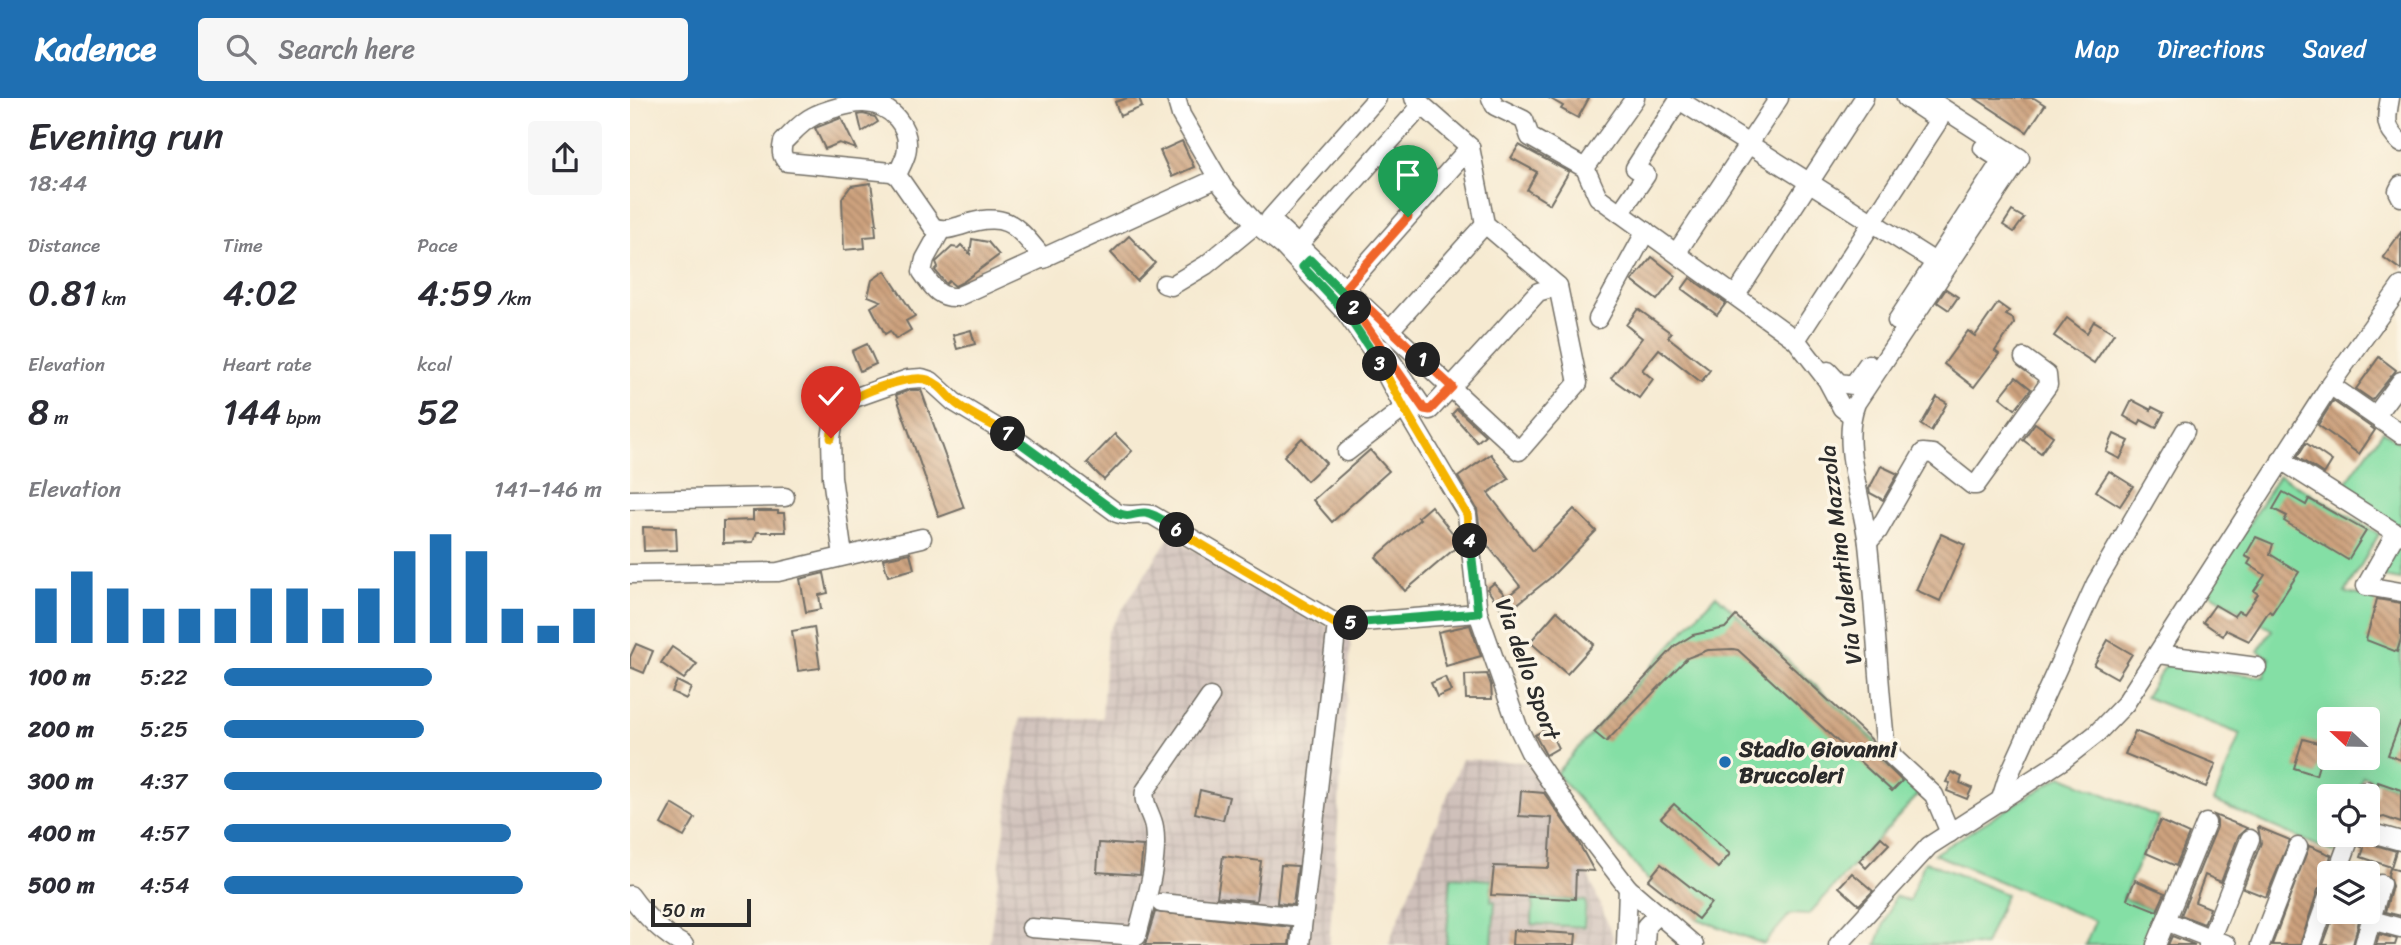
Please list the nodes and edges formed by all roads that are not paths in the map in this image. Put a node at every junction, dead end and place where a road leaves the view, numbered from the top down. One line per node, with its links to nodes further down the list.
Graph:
1 (1177, 98): 19 (street, Via dello Sport)
2 (1377, 98): 29 (street)
3 (1491, 98): 17 (street)
4 (1635, 98): 17 (street)
5 (1779, 98): 15 (street)
6 (1864, 98): 20 (street)
7 (1906, 98): 13 (street)
8 (1927, 98): 48 (street, Via Valentino Mazzola)
9 (2390, 98): 14 (street)
10 (1679, 99): 15 (street); 23 (street)
11 (1418, 102): 16 (street); 29 (street)
12 (816, 107): 18 (street); 18 (street)
13 (1939, 120): 24 (street); 32 (street)
14 (2401, 143)
15 (1749, 144): 20 (street); 30 (street)
16 (1470, 147): 26 (street); 37 (street)
17 (1585, 168): 23 (street)
18 (897, 174): 27 (street)
19 (1218, 178): 25 (street, Via dello Sport); 31 (street)
20 (1810, 183): 24 (street); 38 (street)
21 (2401, 185): 22 (street)
22 (2401, 197)
23 (1620, 213): 28 (street)
24 (1873, 223): 32 (street); 42 (street)
25 (1256, 224): 33 (street, Via dello Sport); 34 (street)
26 (1485, 224): 35 (street); 41 (street)
27 (941, 230): 31 (street); 31 (street)
28 (1646, 231): 30 (street); 40 (street)
29 (1299, 244): 37 (street)
30 (1676, 252): 38 (street)
31 (1044, 259)
32 (1935, 262): 42 (street)
33 (1303, 267): 46 (street); 47 (street, Via dello Sport)
34 (1164, 284)
35 (1558, 286): 46 (street); 46 (street)
36 (2401, 286): 39 (street)
37 (1346, 287): 41 (street)
38 (1736, 295): 42 (street)
39 (2395, 308): 45 (street)
40 (1598, 319)
41 (1390, 330): 46 (street)
42 (1798, 338): 48 (street)
43 (2024, 358): 58 (street)
44 (2401, 381): 49 (street)
45 (2330, 385): 49 (street); 53 (street)
46 (1452, 387)
47 (1404, 408): 52 (street); 62 (street, Via dello Sport)
48 (1851, 415): 58 (street, Via Valentino Mazzola)
49 (2375, 416): 51 (street)
50 (2185, 431): 67 (street)
51 (2401, 433)
52 (1347, 452)
53 (2281, 460): 56 (street); 64 (street)
54 (785, 497): 55 (street)
55 (630, 500)
56 (2399, 533): 61 (street)
57 (922, 538): 59 (street)
58 (1868, 542): 69 (street, Via Valentino Mazzola)
59 (843, 556): 60 (street); 63 (street)
60 (630, 574)
61 (2401, 592)
62 (1478, 613): 63 (street); 75 (street, Via dello Sport)
63 (1336, 624): 80 (street)
64 (2159, 654): 65 (street); 67 (street)
65 (2257, 667)
66 (1210, 697): 87 (street)
67 (2000, 802): 69 (street)
68 (2206, 823): 81 (street)
69 (1950, 832): 88 (street)
70 (2380, 835): 72 (street)
71 (2250, 839): 89 (street)
72 (2401, 841)
73 (2298, 847): 96 (street)
74 (2381, 884): 76 (street)
75 (1629, 888): 79 (street, Via dello Sport); 92 (street)
76 (2380, 888)
77 (630, 895): 90 (street)
78 (1161, 903): 80 (street)
79 (1658, 914): 93 (street); 94 (street, Via dello Sport)
80 (1303, 917): 91 (street)
81 (2166, 921): 89 (street); 95 (street)
82 (2380, 922): 86 (street)
83 (2318, 924): 97 (street)
84 (2370, 924): 98 (street)
85 (1031, 928): 87 (street)
86 (2401, 928)
87 (1083, 938)
88 (1842, 943)
89 (2215, 943)
90 (684, 945)
91 (1300, 945)
92 (1626, 945)
93 (1645, 945)
94 (1694, 945)
95 (2156, 945)
96 (2260, 945)
97 (2311, 945)
98 (2364, 945)

